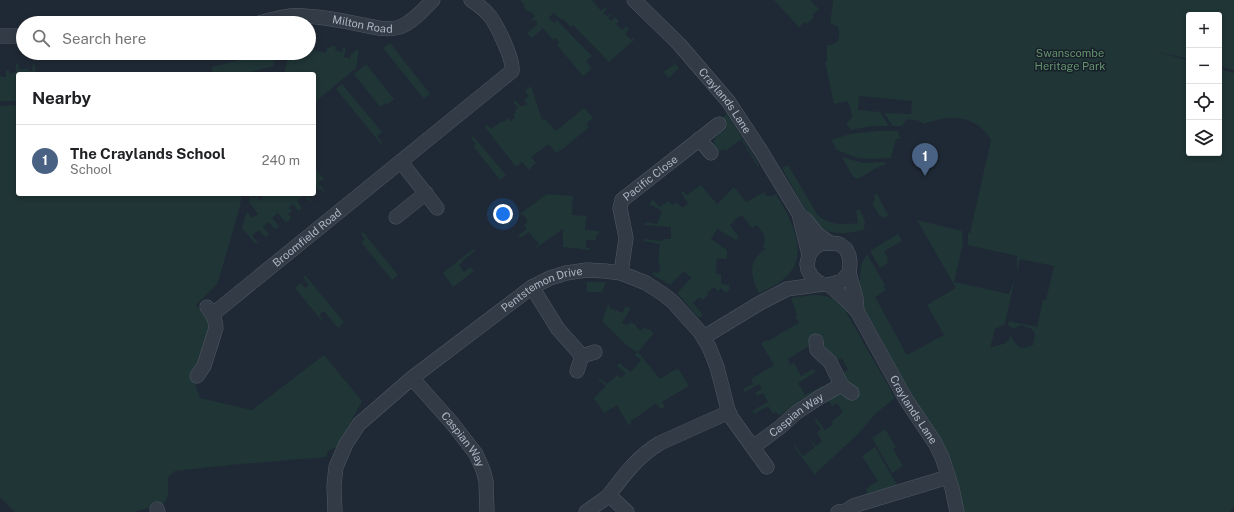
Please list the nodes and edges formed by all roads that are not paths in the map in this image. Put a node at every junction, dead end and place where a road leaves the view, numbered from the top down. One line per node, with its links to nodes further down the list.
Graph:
1 (433, 0): 6 (street, Milton Road)
2 (471, 0): 12 (street, Broomfield Road)
3 (634, 0): 15 (street, Craylands Lane)
4 (292, 16): 5 (street, Milton Road)
5 (307, 16)
6 (316, 17)
7 (0, 36): 8 (street)
8 (16, 36)
9 (719, 124): 10 (street, Pacific Close)
10 (699, 139): 11 (street); 19 (street, Pacific Close)
11 (711, 153)
12 (401, 162): 13 (street); 28 (street, Broomfield Road)
13 (426, 193): 14 (street); 16 (street)
14 (437, 208)
15 (799, 214): 17 (street, Craylands Lane); 18 (street, Craylands Lane)
16 (396, 218)
17 (830, 242): 18 (street); 20 (street, Craylands Lane)
18 (808, 258): 21 (street, Craylands Lane); 23 (street)
19 (621, 273): 22 (street, Pentstemon Drive); 25 (street, Pentstemon Drive)
20 (849, 273): 21 (street); 24 (street, Craylands Lane)
21 (826, 284): 23 (street); 24 (street, Craylands Lane)
22 (532, 287): 27 (street); 29 (street, Pentstemon Drive)
23 (787, 289): 25 (street)
24 (857, 311): 33 (street, Craylands Lane)
25 (704, 337): 30 (street)
26 (816, 341): 31 (street, Caspian Way)
27 (577, 371)
28 (197, 376)
29 (412, 378): 35 (street, Pentstemon Drive); 36 (street, Caspian Way)
30 (728, 412): 31 (street); 34 (street)
31 (753, 447): 32 (street)
32 (767, 467)
33 (948, 477): 39 (street); 40 (street, Craylands Lane)
34 (609, 495): 37 (street); 38 (street)
35 (335, 512)
36 (487, 512)
37 (586, 512)
38 (627, 512)
39 (843, 512)
40 (957, 512)

